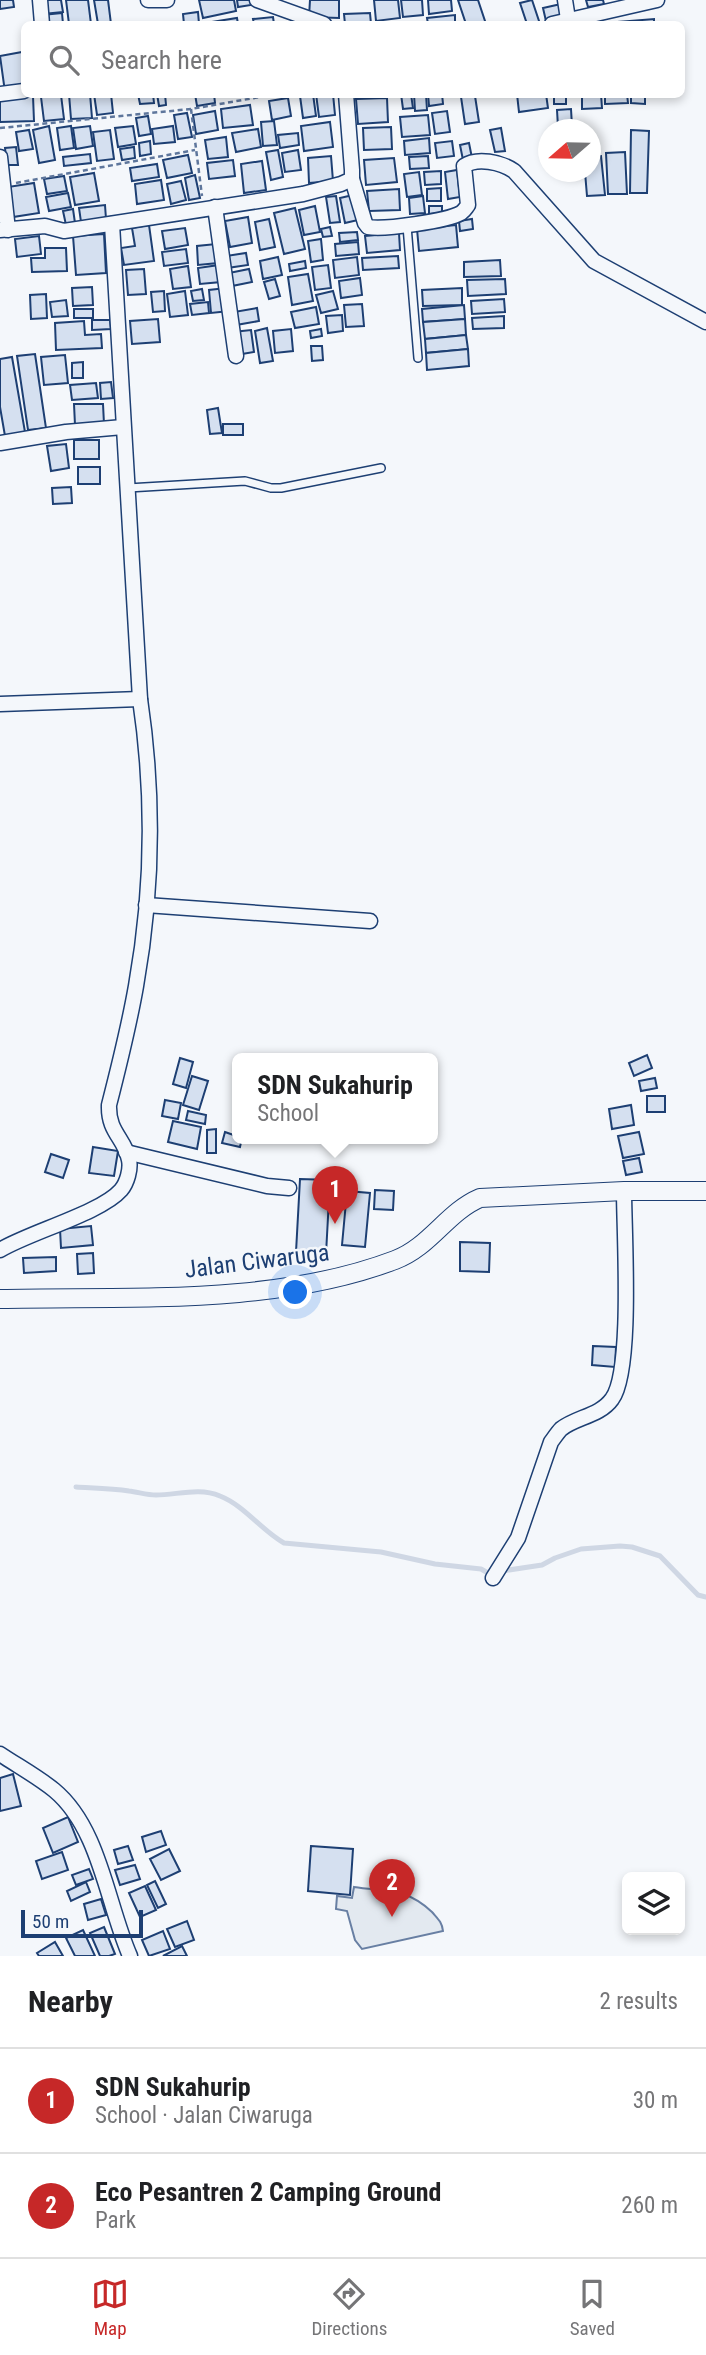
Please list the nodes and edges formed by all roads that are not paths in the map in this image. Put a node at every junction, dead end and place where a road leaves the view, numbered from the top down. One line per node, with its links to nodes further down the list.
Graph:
1 (40, 0): 8 (street)
2 (148, 0): 3 (street)
3 (167, 0)
4 (257, 0): 9 (street)
5 (565, 0): 7 (street)
6 (657, 0): 7 (street)
7 (568, 19): 10 (street)
8 (42, 21)
9 (316, 21)
10 (562, 21)
11 (21, 91): 12 (street)
12 (0, 94)
13 (346, 98): 15 (street)
14 (0, 157): 19 (street)
15 (352, 179): 16 (street); 18 (street)
16 (210, 208): 17 (street); 21 (street)
17 (112, 224): 19 (street); 23 (street)
18 (407, 225): 20 (street); 22 (lane)
19 (4, 230)
20 (706, 322)
21 (236, 356)
22 (418, 358)
23 (123, 427): 24 (street); 26 (street)
24 (0, 443)
25 (381, 468): 26 (lane)
26 (127, 489): 27 (street)
27 (140, 699): 28 (street); 29 (street)
28 (0, 704)
29 (146, 905): 30 (street); 31 (street)
30 (370, 920)
31 (126, 1152): 32 (street); 35 (street)
32 (289, 1188)
33 (624, 1191): 34 (street, Jalan Ciwaruga); 36 (street, Jalan Ciwaruga); 37 (street)
34 (706, 1191)
35 (0, 1250)
36 (0, 1299)
37 (493, 1578)
38 (0, 1754): 39 (street)
39 (131, 1956)

